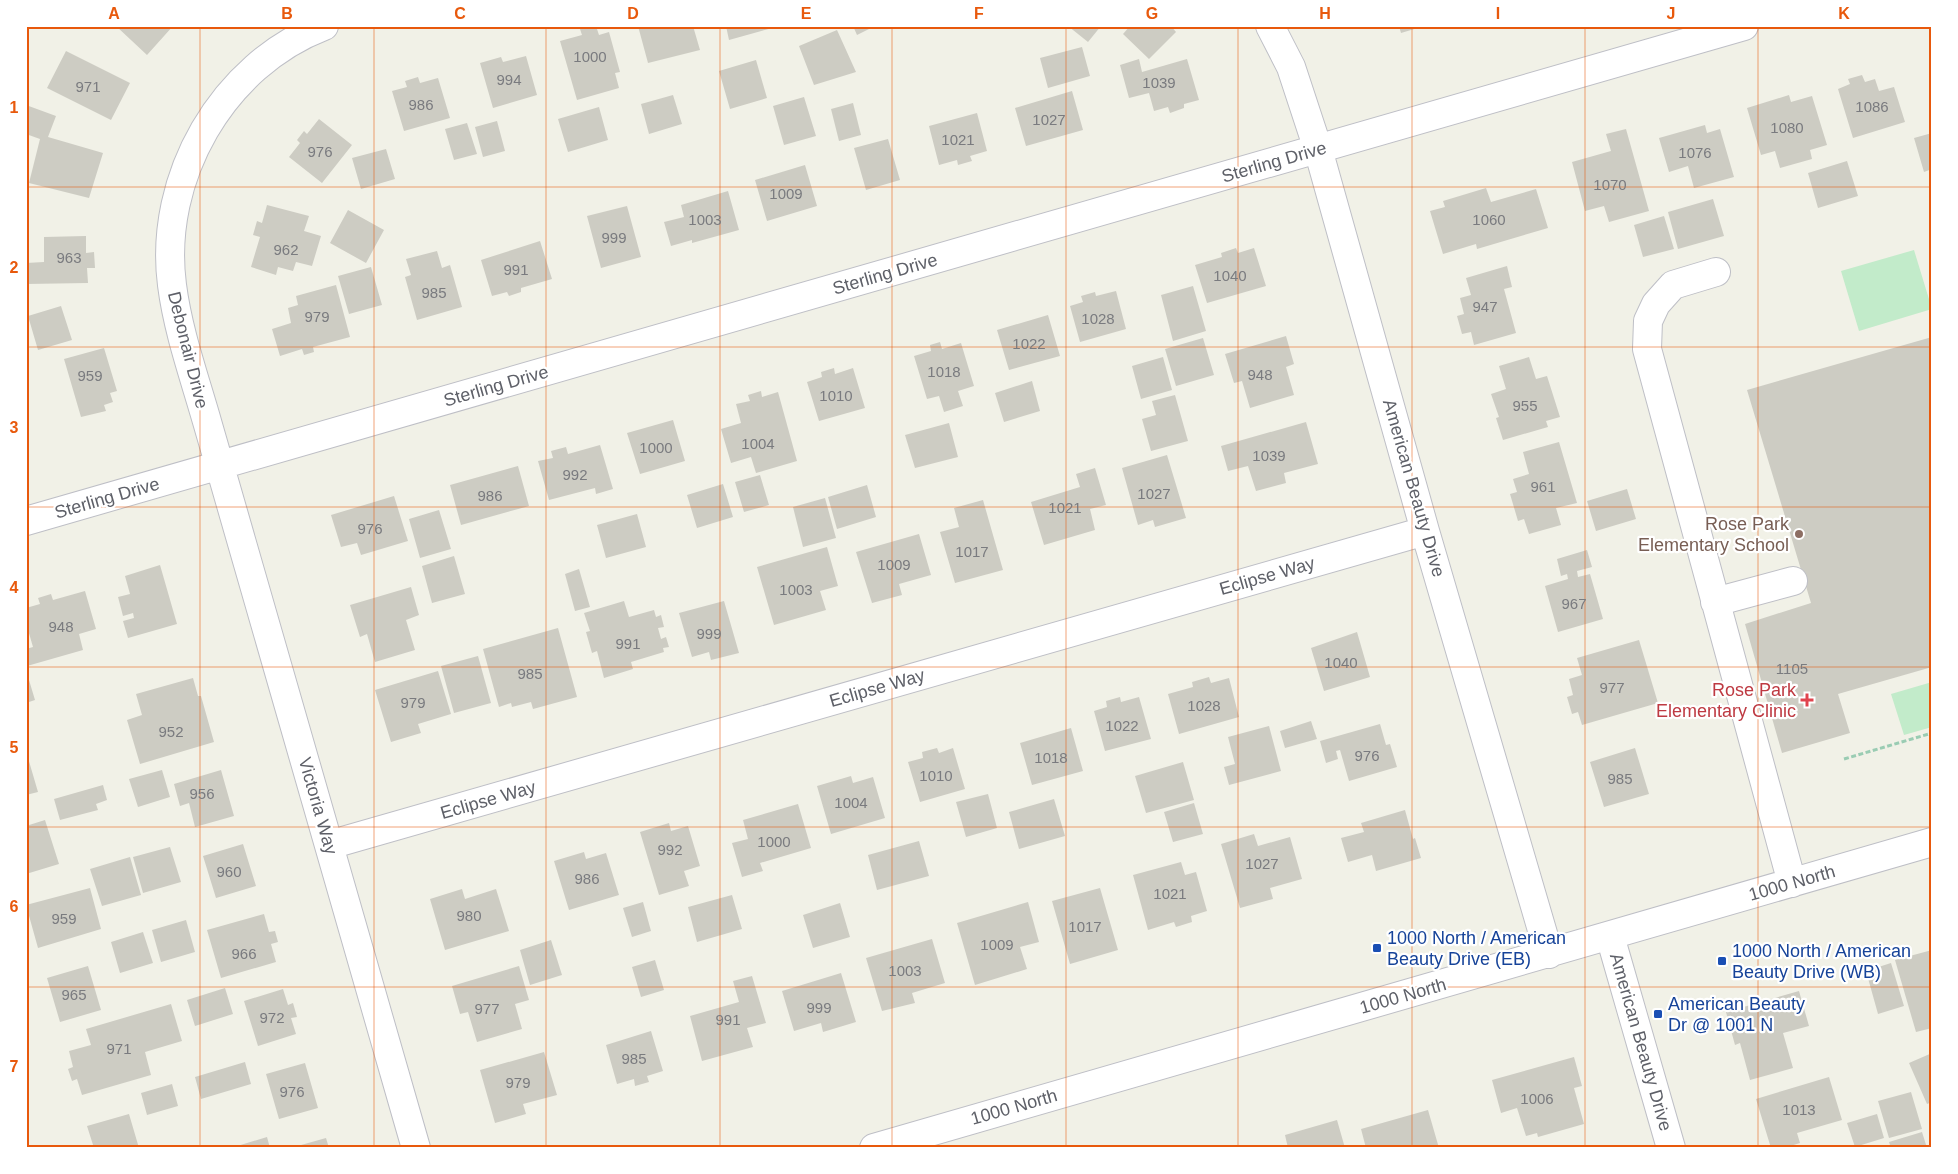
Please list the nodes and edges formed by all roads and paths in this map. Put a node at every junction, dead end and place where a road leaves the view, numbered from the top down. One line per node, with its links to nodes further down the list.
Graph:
1 (324, 26): 6 (street, Debonair Drive)
2 (1270, 26): 4 (street, American Beauty Drive)
3 (1728, 28): 4 (street, Sterling Drive)
4 (1318, 149): 6 (street, Sterling Drive); 8 (street, American Beauty Drive)
5 (1716, 272): 10 (street)
6 (220, 465): 7 (street, Sterling Drive); 14 (street, Victoria Way)
7 (26, 521)
8 (1425, 531): 14 (street, Eclipse Way); 17 (street, American Beauty Drive)
9 (1793, 581): 10 (street)
10 (1715, 602): 15 (street)
11 (1932, 733): 12 (path)
12 (1844, 759)
13 (1932, 842): 15 (street, 1000 North)
14 (329, 845): 18 (street, Victoria Way)
15 (1792, 883): 16 (street, 1000 North)
16 (1610, 936): 17 (street, 1000 North); 20 (street, American Beauty Drive)
17 (1549, 954): 19 (street, 1000 North)
18 (416, 1148)
19 (874, 1148)
20 (1671, 1148)

